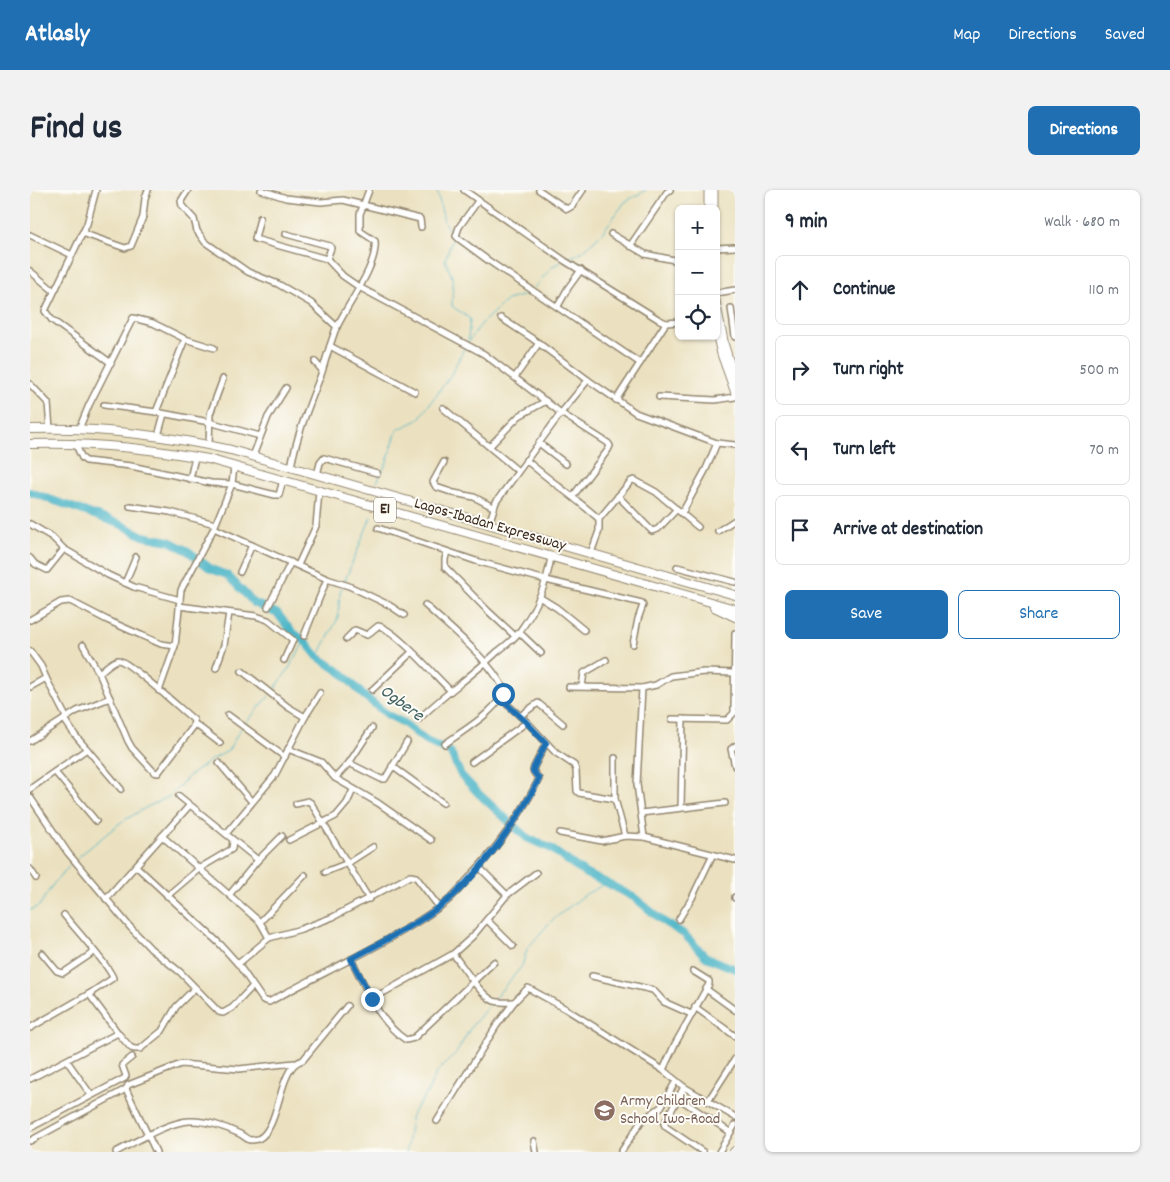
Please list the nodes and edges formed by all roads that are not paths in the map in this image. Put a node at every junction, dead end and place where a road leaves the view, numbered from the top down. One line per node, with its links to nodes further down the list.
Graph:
1 (96, 190): 14 (street)
2 (148, 190): 14 (street)
3 (188, 190): 35 (street)
4 (261, 190): 11 (street)
5 (369, 190): 11 (street)
6 (464, 190): 10 (street)
7 (539, 190): 8 (street)
8 (583, 190)
9 (670, 190): 18 (street)
10 (478, 201): 24 (street); 30 (street)
11 (364, 204): 13 (street); 26 (street)
12 (260, 218): 22 (street)
13 (421, 227)
14 (82, 233): 21 (street)
15 (286, 234): 22 (street)
16 (611, 234): 18 (street)
17 (30, 235): 21 (street)
18 (630, 246): 23 (street)
19 (735, 247): 20 (street)
20 (720, 248)
21 (72, 254): 28 (street)
22 (327, 260): 26 (street)
23 (675, 261)
24 (581, 270): 30 (street); 34 (street)
25 (30, 271): 28 (street)
26 (359, 287): 35 (street); 48 (street)
27 (735, 290): 29 (street)
28 (54, 291): 45 (street)
29 (720, 293)
30 (558, 306): 44 (street)
31 (731, 308): 37 (street)
32 (500, 318): 40 (street)
33 (675, 322): 34 (street)
34 (666, 323): 44 (street)
35 (337, 327): 41 (street)
36 (720, 329): 47 (main road)
37 (735, 337)
38 (186, 339): 42 (street); 45 (street); 60 (street)
39 (718, 340): 54 (main road)
40 (539, 343): 48 (street); 50 (street)
41 (330, 346): 46 (street); 53 (street)
42 (214, 348)
43 (315, 362): 46 (street)
44 (640, 362): 56 (street)
45 (111, 363): 66 (street)
46 (322, 370): 82 (street)
47 (734, 376)
48 (515, 377): 57 (street)
49 (222, 379): 63 (street)
50 (588, 380): 56 (street); 61 (street)
51 (30, 384): 65 (street)
52 (286, 388): 68 (street)
53 (415, 392)
54 (735, 395): 55 (street)
55 (659, 397)
56 (616, 400): 71 (street)
57 (546, 401): 61 (street); 75 (street)
58 (104, 406): 60 (street)
59 (443, 408): 75 (street)
60 (156, 412): 62 (street)
61 (561, 413): 70 (street); 90 (street)
62 (164, 414): 63 (street); 67 (street)
63 (209, 422): 68 (street); 73 (street)
64 (30, 429): 65 (highway, Lagos-Ibadan Expressway / E1)
65 (50, 429): 66 (highway, Lagos-Ibadan Expressway / E1)
66 (78, 429): 67 (highway, Lagos-Ibadan Expressway / E1)
67 (158, 436): 73 (highway, Lagos-Ibadan Expressway / E1)
68 (260, 436): 76 (street)
69 (74, 443): 72 (highway, Lagos-Ibadan Expressway / E1); 77 (highway, Lagos-Ibadan Expressway / E1); 86 (street)
70 (538, 443): 78 (street); 80 (street)
71 (716, 443): 74 (street); 95 (street)
72 (30, 444)
73 (209, 445): 76 (highway, Lagos-Ibadan Expressway / E1)
74 (735, 445)
75 (490, 446): 83 (street)
76 (253, 456): 82 (highway, Lagos-Ibadan Expressway / E1)
77 (195, 457): 81 (highway, Lagos-Ibadan Expressway / E1); 86 (street)
78 (526, 460): 83 (street); 90 (street)
79 (444, 462): 93 (street)
80 (566, 464)
81 (234, 467): 87 (highway, Lagos-Ibadan Expressway / E1); 88 (street)
82 (291, 467): 85 (highway, Lagos-Ibadan Expressway / E1)
83 (518, 470): 93 (street)
84 (377, 473): 85 (street)
85 (317, 475): 99 (highway, Lagos-Ibadan Expressway / E1)
86 (190, 480): 88 (street)
87 (283, 480): 88 (street); 89 (highway, Lagos-Ibadan Expressway / E1)
88 (232, 484): 100 (street)
89 (319, 491): 109 (highway, Lagos-Ibadan Expressway / E1); 113 (street)
90 (573, 496): 96 (street)
91 (618, 496): 94 (street); 94 (street); 96 (street)
92 (130, 506): 100 (street)
93 (494, 507): 99 (street)
94 (677, 509): 95 (street)
95 (682, 514): 101 (street)
96 (599, 519): 107 (street)
97 (735, 520): 103 (street)
98 (30, 524): 105 (street)
99 (489, 524): 107 (highway, Lagos-Ibadan Expressway / E1)
100 (214, 526): 104 (street); 123 (street)
101 (698, 527)
102 (378, 528): 106 (street)
103 (718, 532)
104 (252, 545): 111 (street); 115 (street)
105 (64, 549): 112 (street); 119 (street)
106 (447, 552): 117 (street); 133 (street)
107 (591, 553): 120 (highway, Lagos-Ibadan Expressway / E1)
108 (136, 557): 119 (street)
109 (551, 557): 117 (street); 122 (highway, Lagos-Ibadan Expressway / E1)
110 (30, 558): 112 (street)
111 (291, 562): 113 (street); 125 (street)
112 (32, 565)
113 (298, 565): 116 (street)
114 (676, 567): 118 (street)
115 (240, 572)
116 (327, 579): 128 (street); 134 (street)
117 (546, 580): 121 (street); 136 (street)
118 (735, 582)
119 (125, 583): 123 (street)
120 (735, 594)
121 (539, 597): 131 (street); 133 (street)
122 (706, 601): 126 (highway, Lagos-Ibadan Expressway / E1); 129 (highway)
123 (179, 603): 127 (street); 139 (street)
124 (425, 605): 145 (street)
125 (268, 607)
126 (735, 609)
127 (229, 613): 143 (street); 146 (street)
128 (404, 615)
129 (735, 617)
130 (30, 620): 139 (street)
131 (584, 630)
132 (735, 633): 137 (street)
133 (517, 634): 142 (street); 145 (street)
134 (304, 636)
135 (346, 639): 141 (street)
136 (634, 644)
137 (735, 644): 149 (street)
138 (84, 645): 148 (street)
139 (175, 646): 158 (street)
140 (30, 651): 150 (street)
141 (412, 652): 156 (street); 157 (street)
142 (541, 653)
143 (284, 660)
144 (606, 660): 152 (street)
145 (485, 664): 157 (street); 161 (street)
146 (216, 668)
147 (242, 671): 165 (street)
148 (99, 673): 158 (street); 160 (street)
149 (734, 673): 151 (street); 155 (street)
150 (46, 678): 154 (street); 166 (street)
151 (735, 681): 162 (street)
152 (582, 686): 153 (street); 155 (street)
153 (569, 687)
154 (30, 688)
155 (642, 688): 203 (street)
156 (372, 690)
157 (450, 690): 169 (street)
158 (159, 691): 171 (street)
159 (320, 693): 165 (street)
160 (110, 698): 166 (street); 171 (street)
161 (501, 699): 164 (street); 178 (street)
162 (735, 712): 168 (street)
163 (228, 715): 182 (street)
164 (520, 716): 170 (street); 172 (street)
165 (305, 717): 181 (street)
166 (65, 718): 174 (street); 180 (street)
167 (672, 719): 168 (street)
168 (684, 719): 202 (street)
169 (418, 720)
170 (526, 722): 177 (street); 184 (street)
171 (195, 724): 175 (street)
172 (563, 724)
173 (372, 728): 186 (street)
174 (30, 741)
175 (220, 742)
176 (407, 742): 187 (street)
177 (546, 743): 196 (street); 221 (street)
178 (445, 744)
179 (735, 746): 188 (street)
180 (87, 749): 189 (street); 192 (street)
181 (288, 749): 182 (street); 190 (street)
182 (284, 757): 197 (street)
183 (615, 758): 196 (street)
184 (472, 762)
185 (219, 763): 197 (street)
186 (349, 763): 187 (street); 190 (street)
187 (392, 766): 198 (street)
188 (735, 766)
189 (55, 772): 191 (street); 204 (street)
190 (335, 778): 193 (street)
191 (30, 788)
192 (121, 789)
193 (353, 790): 205 (street); 214 (street)
194 (179, 796): 201 (street)
195 (30, 797): 231 (street)
196 (615, 798): 210 (street)
197 (252, 802): 207 (street)
198 (443, 803)
199 (725, 803): 202 (street)
200 (296, 804): 205 (street)
201 (189, 806): 207 (street); 208 (street)
202 (681, 807): 203 (street)
203 (641, 813): 211 (street)
204 (96, 821)
205 (323, 823): 213 (street); 219 (street)
206 (560, 833): 210 (street)
207 (226, 834): 212 (street)
208 (162, 836): 220 (street); 222 (street)
209 (282, 836): 217 (street)
210 (625, 836): 211 (street)
211 (644, 837): 216 (street)
212 (233, 840): 217 (street); 222 (street)
213 (290, 840)
214 (431, 840)
215 (373, 847): 219 (street)
216 (712, 856): 218 (street); 235 (street)
217 (258, 860): 228 (street)
218 (735, 860)
219 (348, 862): 224 (street); 232 (street)
220 (136, 866): 230 (street); 231 (street)
221 (479, 867): 229 (street); 233 (street)
222 (200, 868): 228 (street); 230 (street)
223 (30, 869): 227 (street)
224 (325, 872)
225 (536, 873): 229 (street)
226 (304, 875): 237 (street)
227 (36, 878)
228 (230, 894): 237 (street)
229 (508, 895): 236 (street)
230 (167, 896): 245 (street)
231 (106, 899): 250 (street)
232 (369, 899): 233 (street); 238 (street)
233 (439, 907): 243 (street)
234 (64, 915): 240 (street)
235 (679, 919)
236 (487, 920): 239 (street); 242 (street)
237 (260, 922): 238 (street)
238 (269, 938): 245 (street)
239 (512, 946)
240 (94, 952): 241 (street); 252 (street)
241 (42, 953)
242 (453, 954): 248 (street); 253 (street)
243 (351, 959): 249 (street); 253 (street)
244 (494, 962): 248 (street)
245 (238, 964): 249 (street)
246 (693, 971): 251 (street)
247 (592, 976): 258 (street)
248 (475, 982): 253 (street); 254 (street)
249 (252, 987): 250 (street)
250 (195, 988): 260 (street)
251 (706, 989): 256 (street); 257 (street)
252 (89, 994): 259 (street); 260 (street)
253 (372, 999)
254 (514, 1002): 266 (street); 275 (street)
255 (347, 1006): 265 (street)
256 (695, 1007): 258 (street); 261 (street)
257 (735, 1010)
258 (691, 1014): 266 (street)
259 (30, 1028)
260 (118, 1033): 264 (street)
261 (735, 1036)
262 (132, 1057): 271 (street)
263 (735, 1059): 273 (street)
264 (67, 1061): 267 (street); 271 (street)
265 (294, 1063): 270 (street); 279 (street)
266 (663, 1070): 268 (street)
267 (30, 1079)
268 (676, 1081): 269 (street); 285 (street)
269 (684, 1087): 272 (street); 273 (street)
270 (126, 1090): 279 (street); 280 (street)
271 (91, 1095): 277 (street)
272 (678, 1098): 278 (street); 286 (street)
273 (708, 1101): 274 (street)
274 (735, 1117)
275 (437, 1121)
276 (735, 1125): 278 (street)
277 (30, 1128)
278 (730, 1132): 287 (street)
279 (149, 1136): 282 (street); 283 (street)
280 (30, 1141)
281 (534, 1141): 284 (street)
282 (116, 1152)
283 (156, 1152)
284 (535, 1152)
285 (622, 1152)
286 (703, 1152)
287 (719, 1152)

